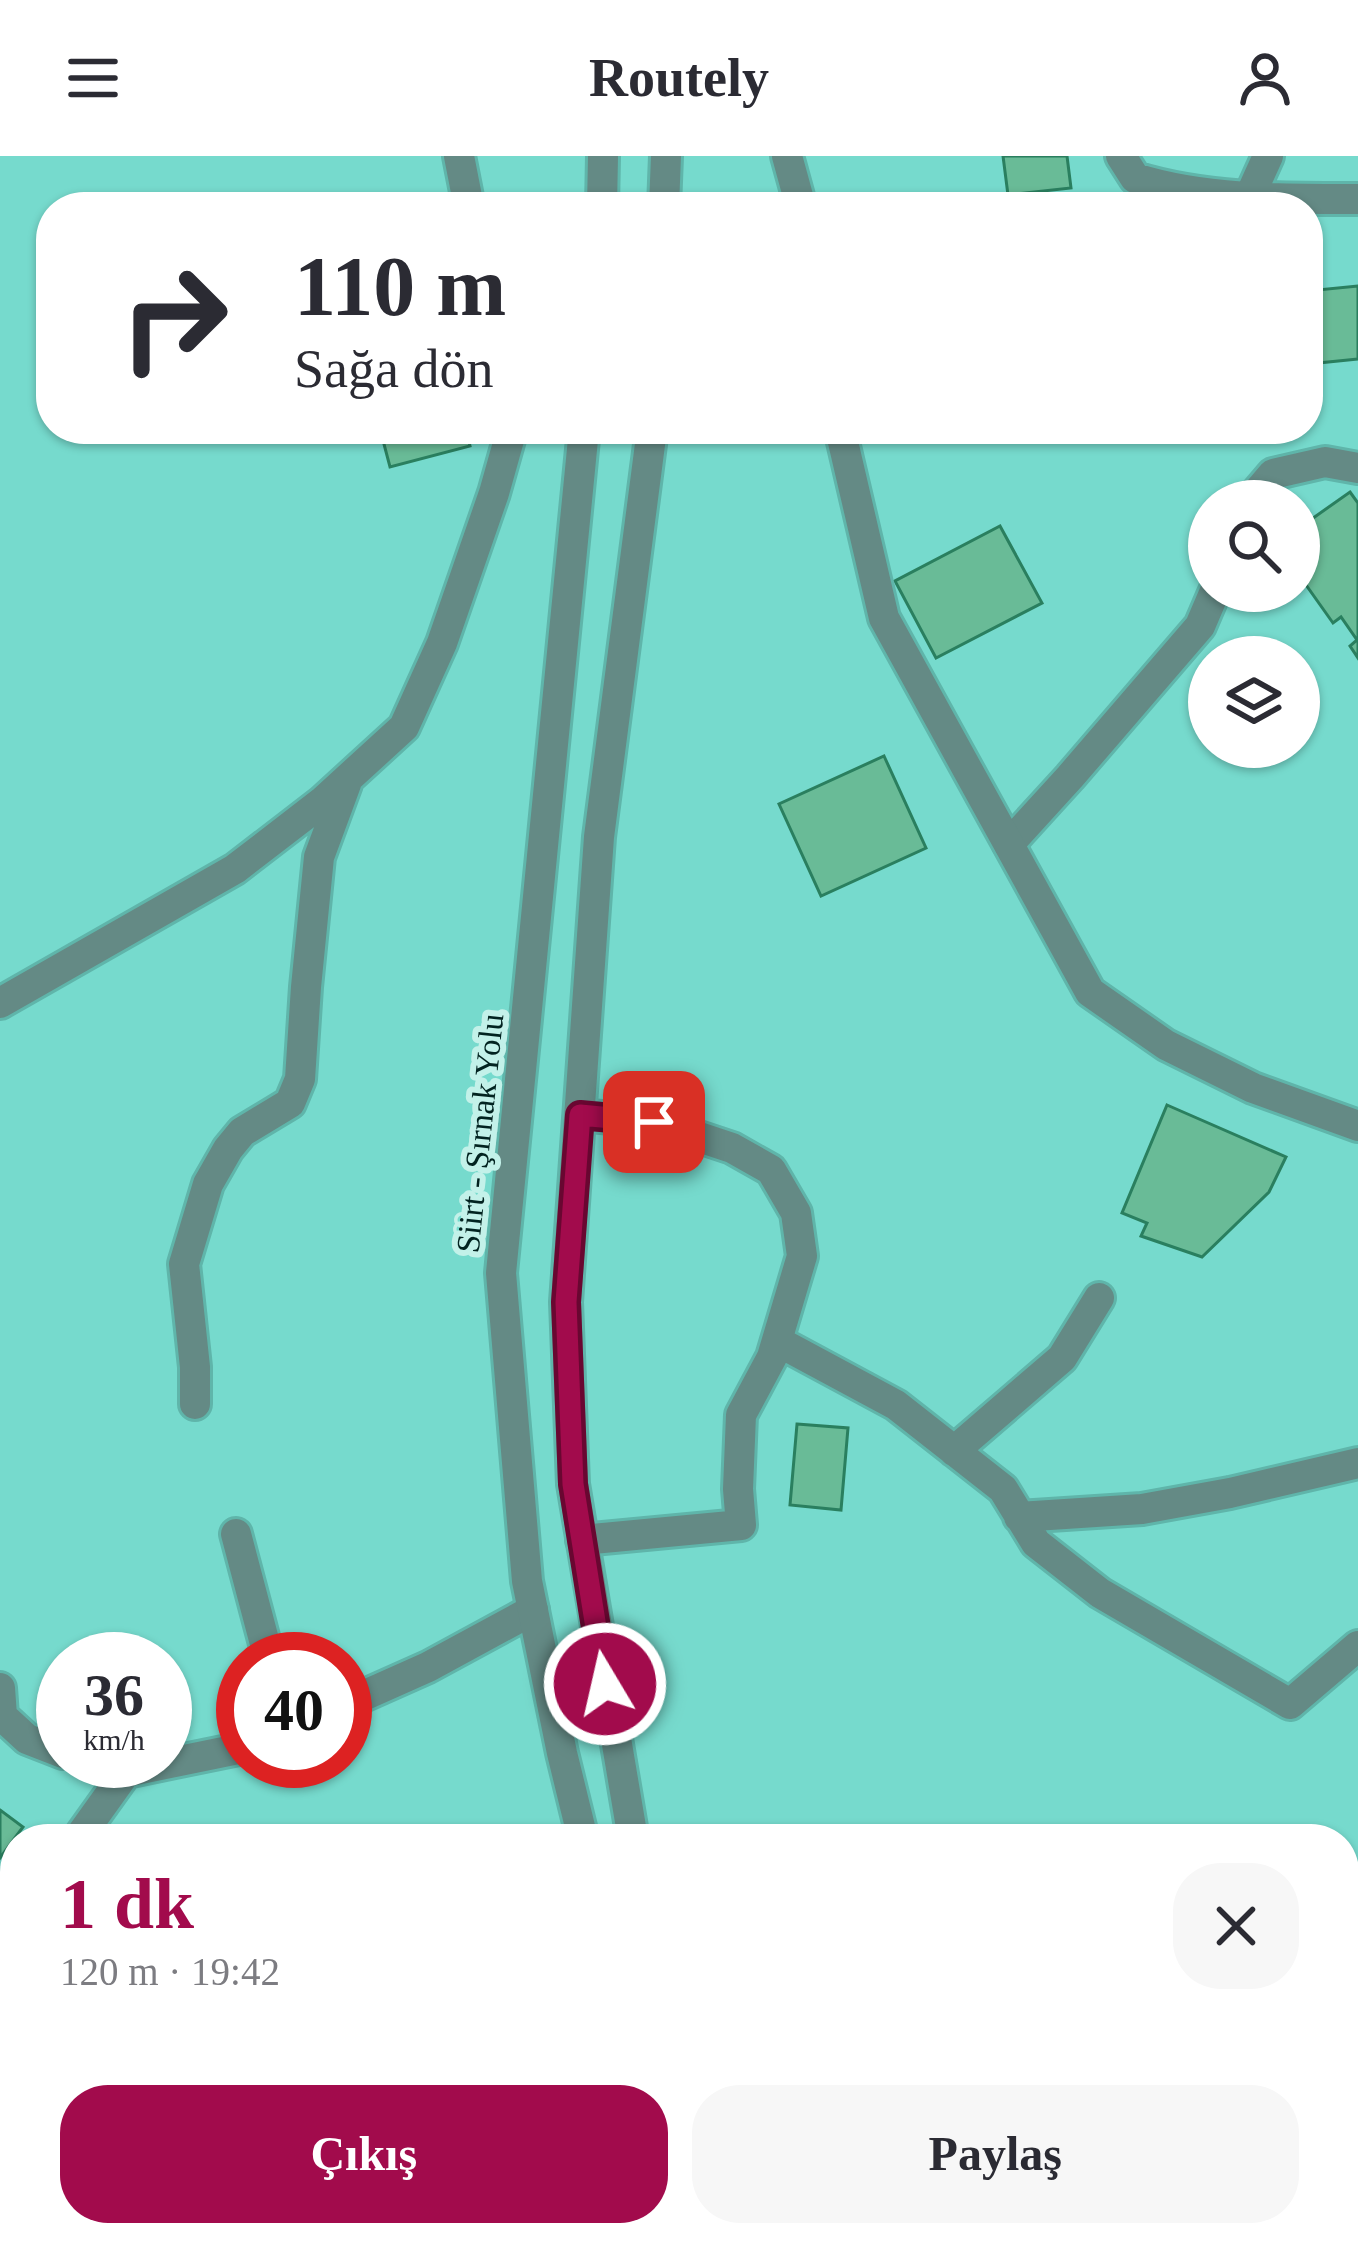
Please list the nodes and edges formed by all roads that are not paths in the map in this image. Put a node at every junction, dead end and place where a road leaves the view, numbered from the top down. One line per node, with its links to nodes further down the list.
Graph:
1 (459, 156): 7 (street)
2 (603, 156): 8 (street)
3 (666, 156): 9 (street)
4 (787, 156): 10 (street)
5 (1121, 156): 11 (street)
6 (1268, 156): 12 (street)
7 (466, 192)
8 (602, 192)
9 (665, 192)
10 (797, 192)
11 (1211, 192)
12 (1252, 192)
13 (1323, 198): 14 (street)
14 (1358, 199)
15 (508, 444): 22 (street)
16 (583, 444): 35 (street, Siirt - Şırnak Yolu)
17 (650, 444): 25 (street)
18 (843, 444): 23 (street)
19 (1358, 468): 20 (street)
20 (1268, 480)
21 (1206, 612): 23 (street)
22 (348, 778): 24 (street); 29 (street)
23 (1009, 844): 26 (street)
24 (0, 1003)
25 (580, 1115): 28 (street); 34 (street)
26 (1358, 1126)
27 (1099, 1298): 30 (street)
28 (777, 1342): 30 (street); 34 (street)
29 (195, 1404)
30 (954, 1451): 32 (street)
31 (1358, 1463): 32 (street)
32 (1019, 1516): 37 (street)
33 (236, 1534): 36 (street)
34 (582, 1540): 44 (street)
35 (533, 1610): 39 (street); 43 (street, Siirt - Şırnak Yolu)
36 (262, 1632)
37 (1358, 1646)
38 (0, 1688): 40 (street)
39 (372, 1692)
40 (36, 1742)
41 (115, 1788): 42 (street)
42 (89, 1824)
43 (579, 1824)
44 (630, 1824)

